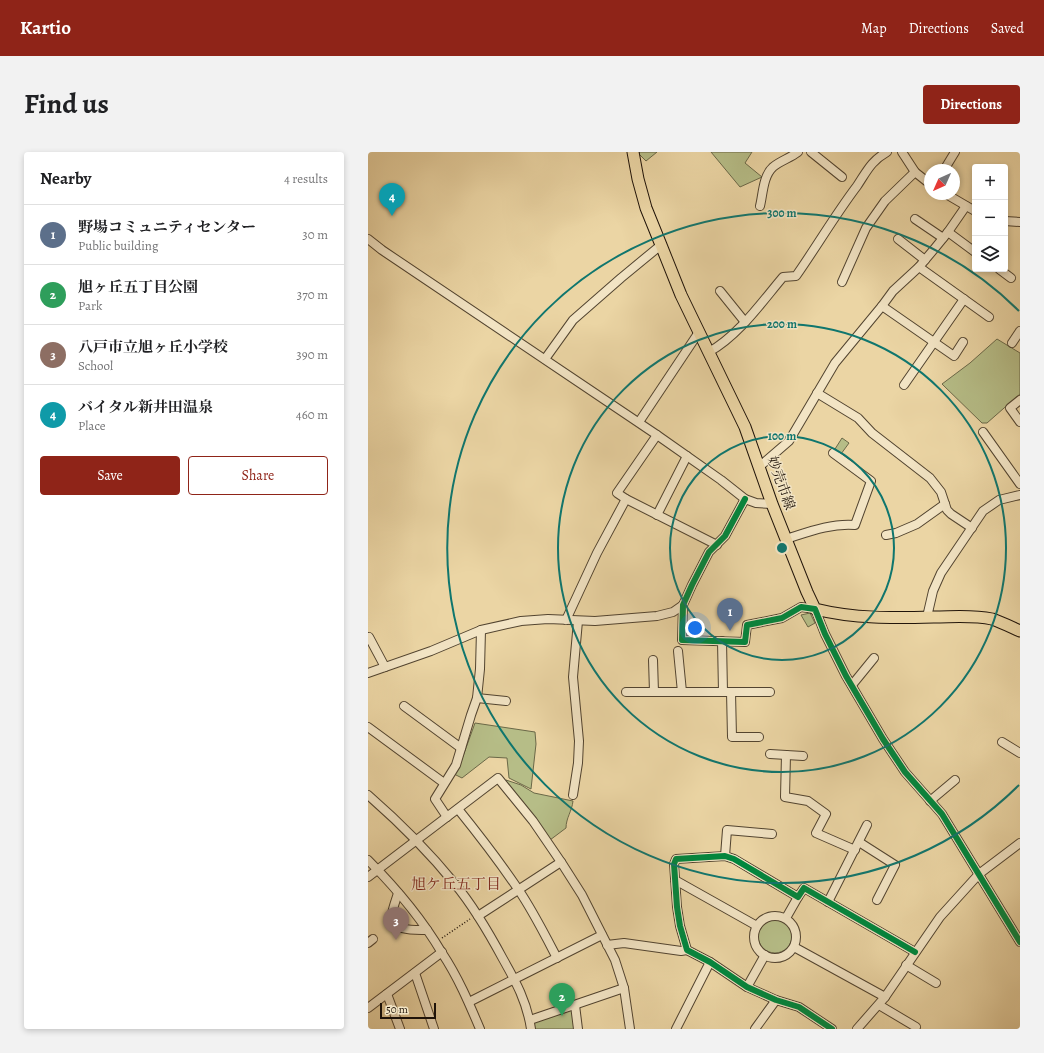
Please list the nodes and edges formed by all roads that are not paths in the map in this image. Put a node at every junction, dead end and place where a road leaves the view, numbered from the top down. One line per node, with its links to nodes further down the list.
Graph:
1 (633, 152): 21 (main road, 妙売市線)
2 (798, 152): 12 (street)
3 (811, 152): 9 (street)
4 (887, 152): 32 (street)
5 (902, 152): 8 (street)
6 (955, 152): 7 (street)
7 (948, 164)
8 (915, 172): 10 (street); 27 (street)
9 (842, 177)
10 (924, 179)
11 (956, 200): 13 (street)
12 (760, 206)
13 (966, 206): 14 (street); 18 (street)
14 (972, 209)
15 (915, 219): 18 (street)
16 (1008, 221): 17 (street)
17 (1020, 222)
18 (946, 235): 22 (street); 23 (street)
19 (368, 239): 39 (street)
20 (898, 239): 23 (street)
21 (661, 245): 34 (main road, 妙売市線); 39 (street)
22 (972, 250)
23 (925, 260): 24 (street)
24 (919, 267): 29 (street); 30 (street)
25 (1004, 272): 26 (street)
26 (1011, 278)
27 (842, 282)
28 (720, 291): 32 (street)
29 (964, 299): 31 (street); 35 (street)
30 (882, 306): 35 (street); 41 (street)
31 (989, 317)
32 (745, 322): 38 (street)
33 (1020, 331): 37 (street)
34 (699, 332): 38 (main road, 妙売市線); 43 (street)
35 (934, 342): 36 (street); 40 (street)
36 (963, 342)
37 (1012, 343)
38 (709, 352): 49 (main road, 妙売市線)
39 (546, 359): 43 (street)
40 (904, 385)
41 (817, 393): 49 (street); 55 (street)
42 (1020, 400): 44 (street)
43 (639, 422): 46 (street)
44 (1020, 422)
45 (983, 432): 50 (street)
46 (657, 435): 48 (street); 52 (street)
47 (833, 453): 59 (street)
48 (687, 456): 53 (street); 56 (street)
49 (759, 467): 54 (main road, 妙売市線)
50 (1020, 484)
51 (1020, 495): 57 (street)
52 (626, 499): 56 (street); 64 (street)
53 (745, 499): 54 (street); 60 (street)
54 (772, 504): 59 (main road, 妙売市線)
55 (945, 504): 57 (street); 58 (street)
56 (657, 515): 60 (street)
57 (972, 528): 63 (street)
58 (886, 535)
59 (786, 539): 62 (main road, 妙売市線)
60 (717, 545): 61 (street)
61 (683, 605): 65 (street); 69 (street)
62 (816, 609): 63 (main road); 69 (street); 75 (street)
63 (927, 617): 67 (main road)
64 (566, 620): 65 (street); 66 (street)
65 (578, 621): 95 (street)
66 (481, 630): 73 (street); 81 (street)
67 (1020, 631)
68 (370, 637): 73 (street)
69 (722, 641): 79 (street)
70 (678, 651): 78 (street)
71 (874, 658): 75 (street)
72 (653, 660): 77 (street)
73 (385, 667): 74 (street)
74 (368, 673)
75 (852, 685): 96 (street)
76 (626, 692): 77 (street)
77 (654, 692): 78 (street)
78 (682, 692): 79 (street)
79 (727, 692): 80 (street); 85 (street)
80 (770, 692)
81 (478, 698): 82 (street); 87 (street)
82 (506, 701)
83 (404, 706): 87 (street)
84 (368, 727): 93 (street)
85 (759, 737)
86 (1002, 742): 88 (street)
87 (461, 748): 93 (street)
88 (1020, 753)
89 (770, 754): 90 (street)
90 (786, 755): 91 (street); 104 (street)
91 (803, 756)
92 (955, 780): 96 (street)
93 (444, 783): 98 (street)
94 (368, 794): 101 (street)
95 (573, 795)
96 (930, 800): 109 (street)
97 (458, 809): 98 (street); 107 (street); 112 (street)
98 (447, 817): 101 (street)
99 (867, 825): 102 (street)
100 (772, 834): 105 (street)
101 (416, 841): 108 (street); 117 (street)
102 (859, 842): 104 (street); 115 (street)
103 (1020, 843): 109 (street)
104 (855, 850): 116 (street)
105 (725, 856): 111 (street); 114 (street)
106 (368, 860): 108 (street)
107 (561, 862): 112 (street); 121 (street)
108 (378, 870): 110 (street); 113 (street)
109 (979, 874): 122 (street); 127 (street)
110 (368, 877)
111 (675, 880): 119 (street); 125 (street)
112 (518, 890): 117 (street); 129 (street)
113 (398, 893): 120 (street); 120 (street)
114 (798, 897): 116 (street); 118 (street)
115 (877, 900)
116 (828, 902): 127 (street)
117 (477, 915): 133 (street)
118 (786, 918): 119 (street); 124 (street)
119 (757, 926): 128 (street)
120 (427, 930): 126 (street)
121 (602, 935): 123 (street); 129 (street)
122 (1020, 942)
123 (607, 945): 125 (street); 136 (street)
124 (794, 947): 128 (street); 138 (street)
125 (687, 950): 130 (street)
126 (442, 952): 132 (street); 140 (street)
127 (915, 952): 131 (street)
128 (765, 955): 135 (street)
129 (557, 958): 133 (street)
130 (710, 962): 135 (street); 152 (street)
131 (906, 965): 134 (street); 138 (street)
132 (415, 973): 137 (street); 147 (street)
133 (514, 980): 140 (street); 144 (street)
134 (936, 983)
135 (747, 987): 139 (street)
136 (624, 988): 141 (street); 151 (street)
137 (387, 994): 143 (street); 146 (street)
138 (885, 997): 142 (street)
139 (776, 1000): 153 (street); 154 (street)
140 (469, 1002): 148 (street)
141 (575, 1005): 144 (street); 150 (street)
142 (879, 1005): 145 (street); 155 (street)
143 (368, 1008)
144 (530, 1020): 149 (street)
145 (916, 1027)
146 (400, 1029)
147 (434, 1029)
148 (480, 1029)
149 (532, 1029)
150 (578, 1029)
151 (630, 1029)
152 (676, 1029)
153 (755, 1029)
154 (832, 1029)
155 (857, 1029)

